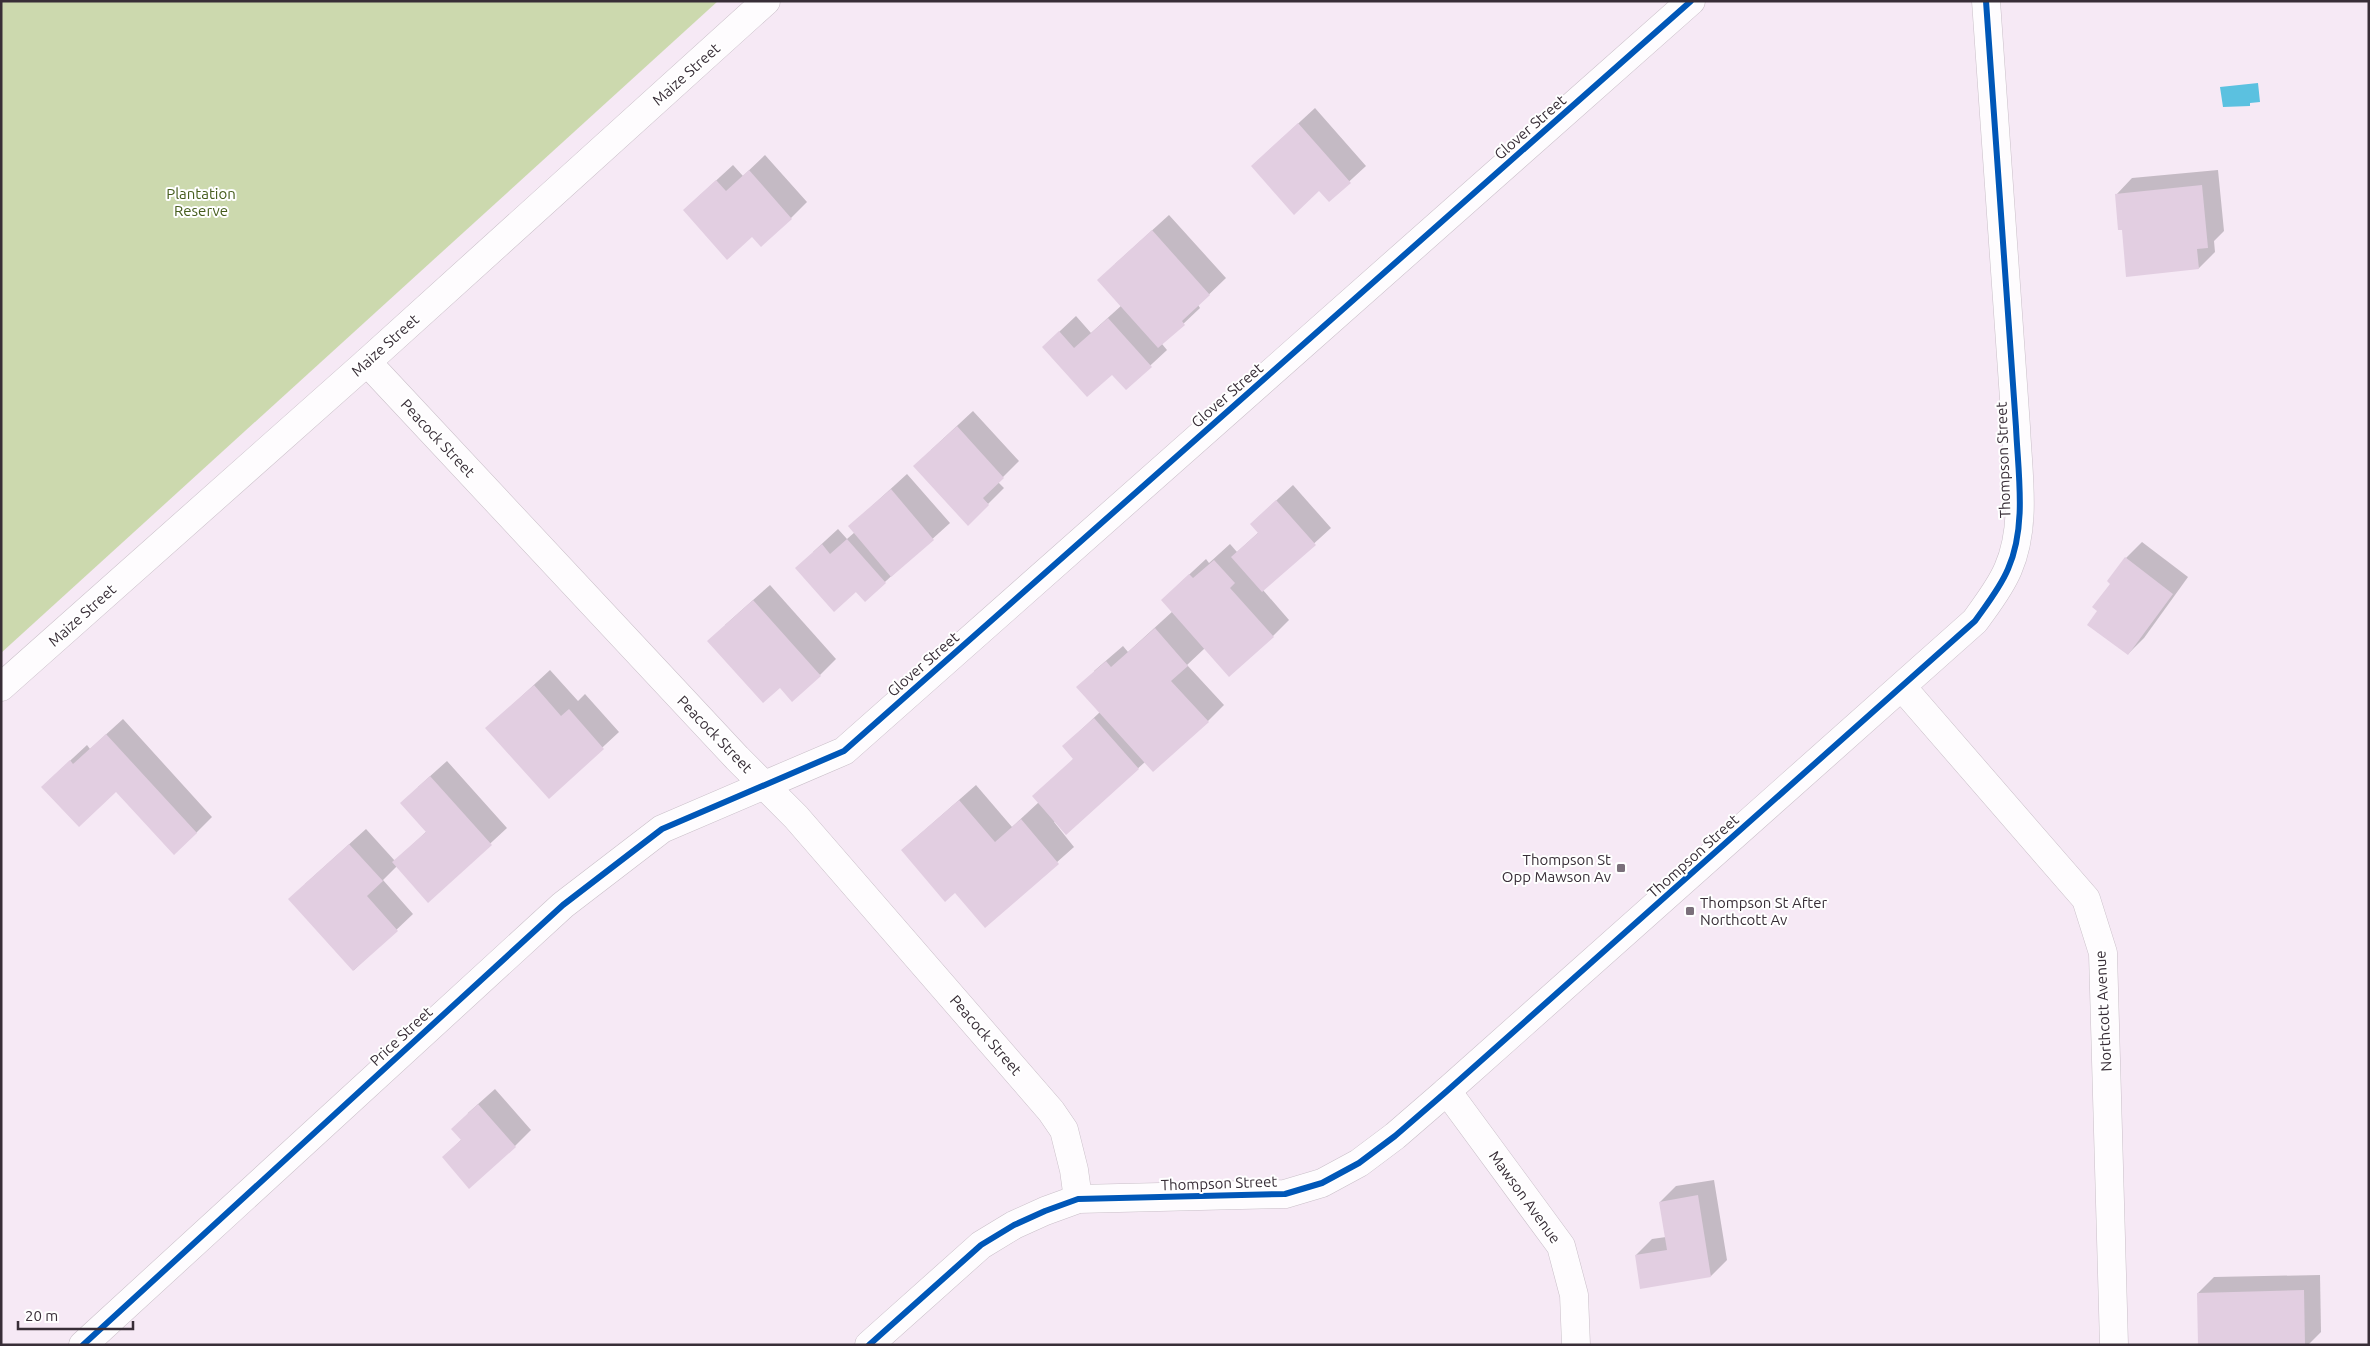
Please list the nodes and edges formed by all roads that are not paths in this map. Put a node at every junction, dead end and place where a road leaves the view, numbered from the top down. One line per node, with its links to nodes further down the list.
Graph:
1 (766, 1): 4 (street, Maize Street)
2 (1691, 1): 7 (street, Glover Street)
3 (1986, 1): 6 (street, Thompson Street)
4 (367, 362): 5 (street, Maize Street); 7 (street, Peacock Street)
5 (1, 687)
6 (1902, 687): 8 (street, Thompson Street); 13 (street, Northcott Avenue)
7 (764, 785): 9 (street, Peacock Street); 11 (street, Price Street)
8 (1447, 1091): 9 (street, Thompson Street); 12 (street, Mawson Avenue)
9 (1078, 1200): 10 (street, Thompson Street)
10 (877, 1342)
11 (83, 1345)
12 (1576, 1345)
13 (2114, 1345)

